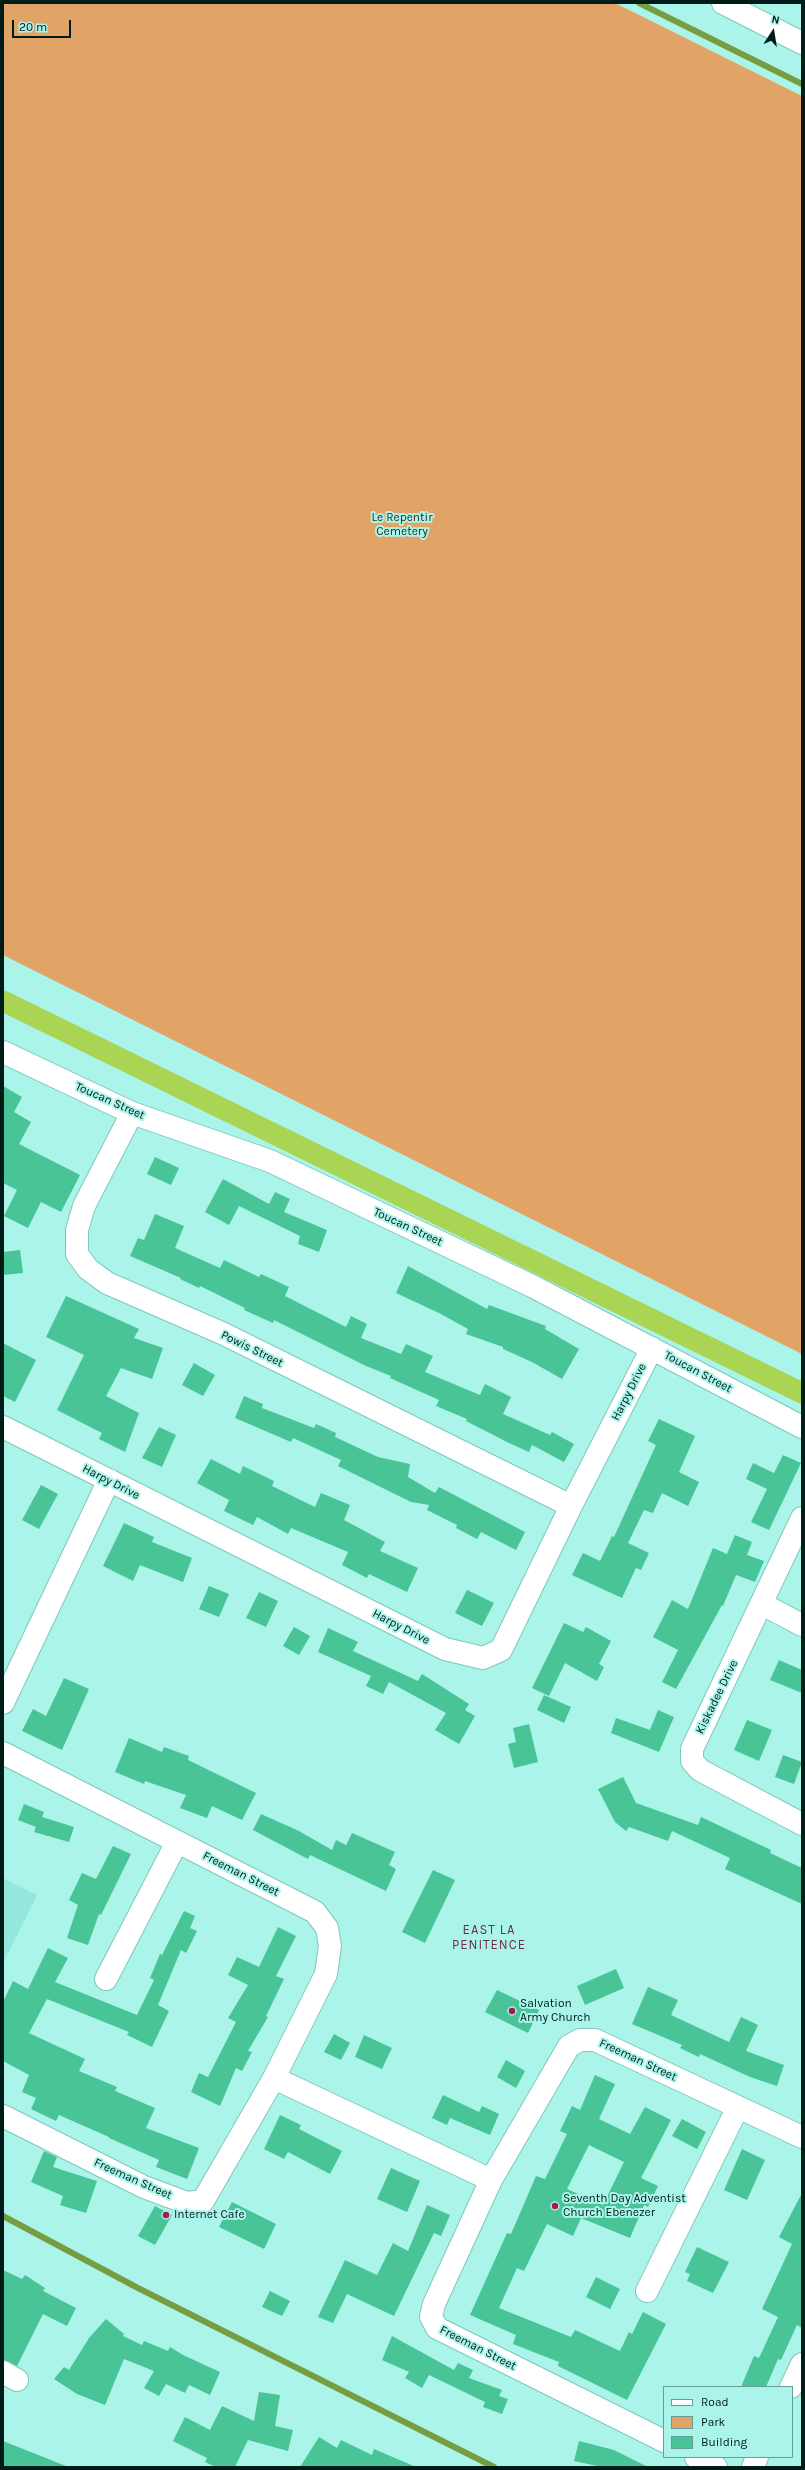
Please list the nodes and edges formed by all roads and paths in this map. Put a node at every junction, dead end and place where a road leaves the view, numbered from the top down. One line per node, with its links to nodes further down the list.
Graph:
1 (723, 3): 2 (street)
2 (802, 42)
3 (3, 1052): 4 (street, Toucan Street)
4 (132, 1113): 5 (street, Toucan Street); 9 (street, Powis Street)
5 (652, 1348): 6 (street, Toucan Street); 9 (street, Harpy Drive)
6 (802, 1427)
7 (3, 1428): 8 (street, Harpy Drive)
8 (109, 1480): 9 (street, Harpy Drive); 13 (street)
9 (571, 1506)
10 (802, 1518): 11 (street, Kiskadee Drive)
11 (762, 1604): 12 (street); 15 (street, Kiskadee Drive)
12 (802, 1625)
13 (3, 1703)
14 (3, 1753): 16 (street, Freeman Street)
15 (802, 1824)
16 (177, 1842): 17 (street); 18 (street, Freeman Street)
17 (106, 1979)
18 (274, 2078): 20 (street, Freeman Street); 22 (street)
19 (738, 2107): 21 (street, Freeman Street); 22 (street, Freeman Street); 23 (street)
20 (3, 2116)
21 (802, 2137)
22 (491, 2180): 26 (street, Freeman Street)
23 (647, 2291)
24 (802, 2364): 25 (street)
25 (791, 2386)
26 (663, 2441)
27 (698, 2458): 28 (street)
28 (716, 2467)

